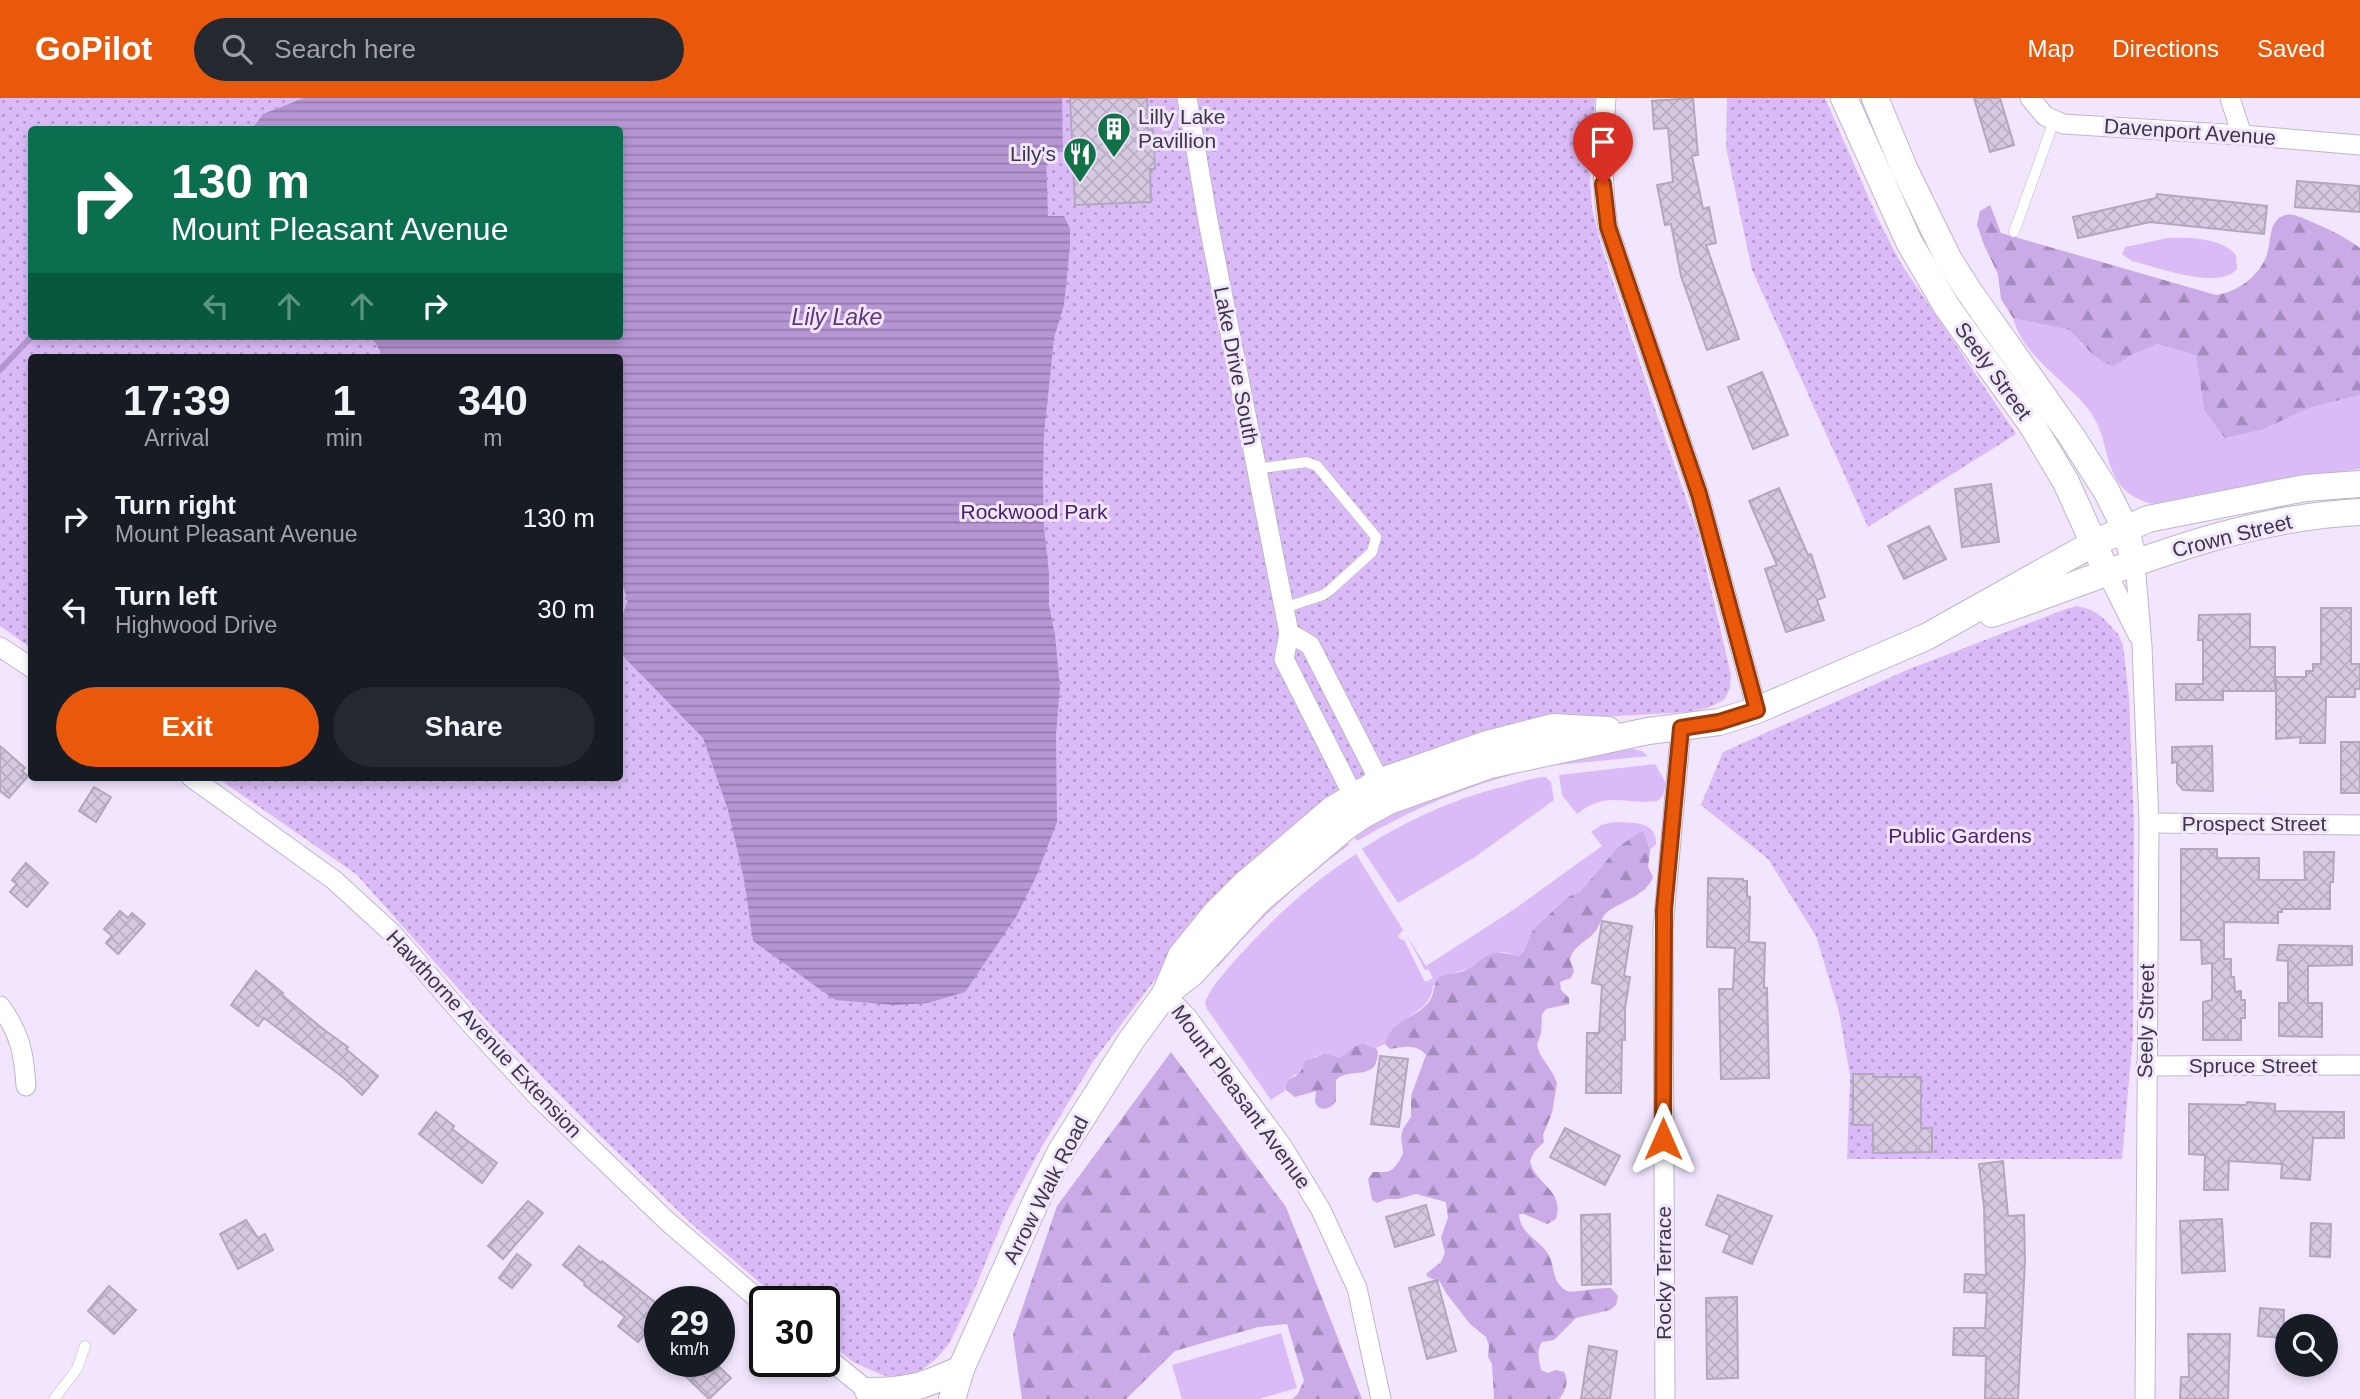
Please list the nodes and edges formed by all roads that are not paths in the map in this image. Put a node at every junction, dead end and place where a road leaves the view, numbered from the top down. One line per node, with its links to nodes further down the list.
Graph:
1 (1187, 98): 11 (street, Lake Drive South)
2 (1606, 98): 24 (street)
3 (1844, 98): 15 (street, Seely Street)
4 (1875, 98): 14 (street, Seely Street)
5 (2030, 98): 7 (street)
6 (2231, 98): 8 (street)
7 (2054, 121): 8 (street, Davenport Avenue); 10 (lane)
8 (2242, 135): 9 (street, Davenport Avenue)
9 (2360, 145)
10 (2014, 232)
11 (1256, 469): 18 (street, Lake Drive South); 18 (lane)
12 (2360, 484): 14 (street, Crown Street)
13 (2360, 512): 16 (street, Crown Street)
14 (2125, 528): 15 (street, Mount Pleasant Avenue); 16 (street, Seely Street)
15 (2094, 543): 17 (street, Seely Street); 20 (street, Mount Pleasant Avenue)
16 (2135, 563): 17 (street, Crown Street); 21 (street, Seely Street)
17 (2107, 573): 20 (street, Mount Pleasant Avenue); 21 (street, Seely Street)
18 (1284, 608): 19 (street, Lake Drive South)
19 (1289, 633): 27 (street); 28 (street, Lake Drive South)
20 (1926, 637): 24 (street, Mount Pleasant Avenue)
21 (2142, 644): 29 (street, Seely Street)
22 (0, 647): 23 (street)
23 (28, 665)
24 (1757, 710): 25 (street, Mount Pleasant Avenue)
25 (1681, 728): 27 (street, Mount Pleasant Avenue); 44 (street, Rocky Terrace)
26 (197, 781): 36 (street, Hawthorne Avenue Extension)
27 (1384, 791): 28 (street, Mount Pleasant Avenue)
28 (1358, 806): 31 (street, Mount Pleasant Avenue)
29 (2149, 823): 30 (street, Prospect Street); 34 (street, Seely Street)
30 (2360, 825)
31 (1165, 994): 39 (street, Arrow Walk Road); 43 (street, Mount Pleasant Avenue)
32 (0, 1006): 35 (street)
33 (2360, 1065): 34 (street, Spruce Street)
34 (2146, 1066): 45 (street, Seely Street)
35 (26, 1086)
36 (749, 1291)
37 (85, 1346): 41 (lane)
38 (840, 1369): 40 (street)
39 (961, 1369): 40 (street); 42 (street, Arrow Walk Road)
40 (871, 1395)
41 (54, 1399)
42 (952, 1399)
43 (1381, 1399)
44 (1665, 1399)
45 (2145, 1399)

